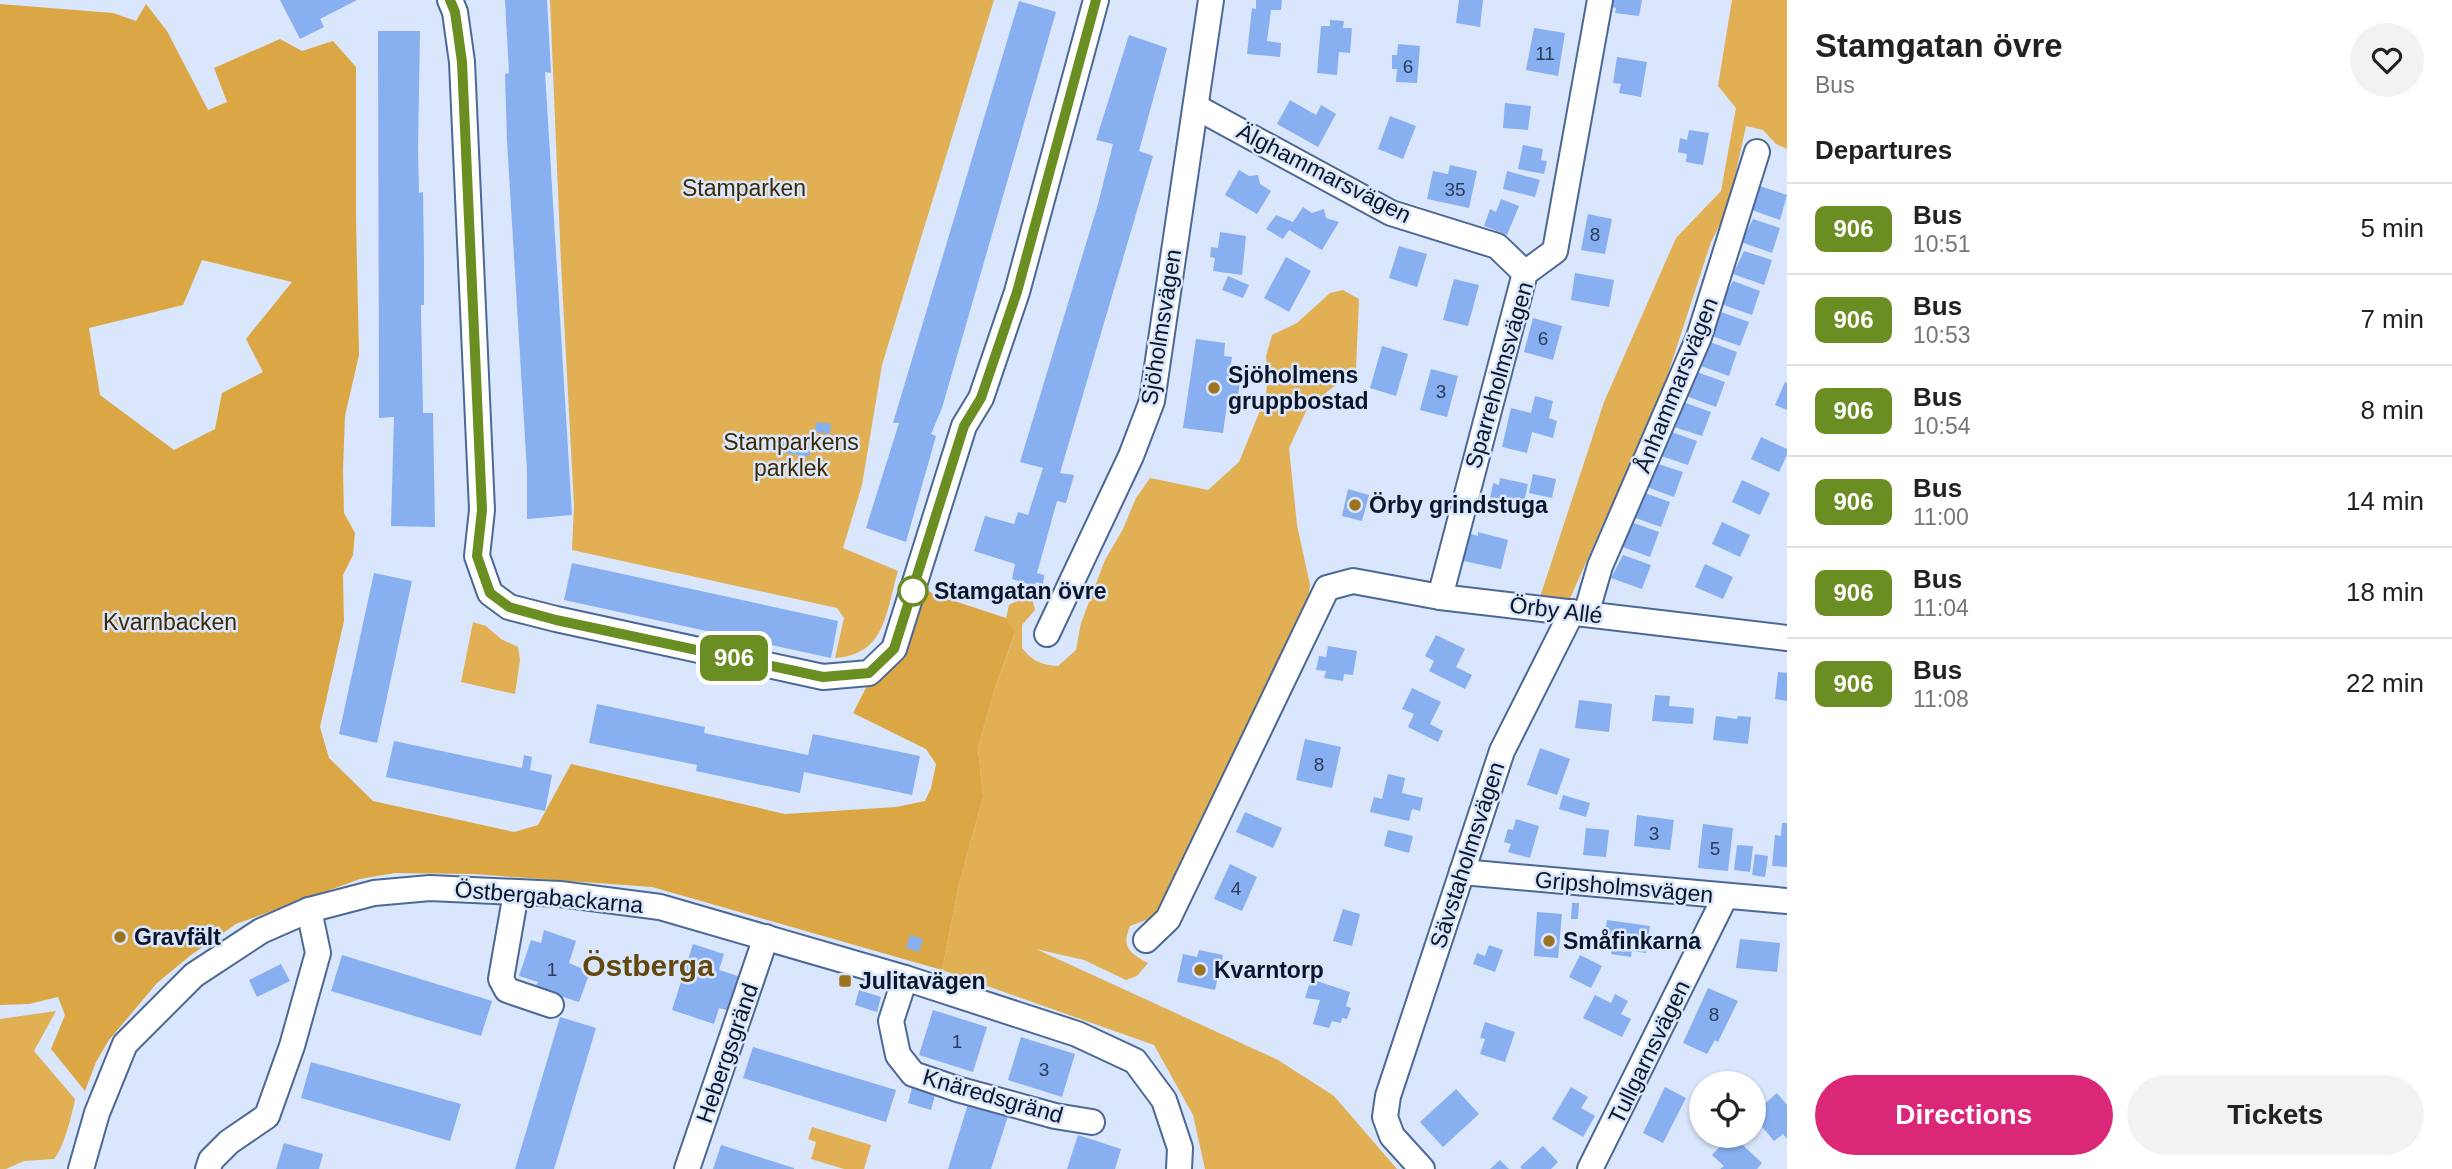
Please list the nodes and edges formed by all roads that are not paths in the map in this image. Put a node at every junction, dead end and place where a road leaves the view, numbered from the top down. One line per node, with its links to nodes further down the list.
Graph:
1 (450, 0): 2 (street)
2 (1096, 0)
3 (1211, 0): 5 (street, Sjöholmsvägen)
4 (1600, 0): 7 (street, Sparreholmsvägen)
5 (1196, 107): 7 (street, Älghammarsvägen); 10 (street, Sjöholmsvägen)
6 (1757, 152): 9 (street, Ånhammarsvägen)
7 (1525, 273): 8 (street, Sparreholmsvägen)
8 (1440, 597): 9 (street, Örby Allé); 18 (street, Örby Allé)
9 (1579, 613): 11 (street, Örby Allé); 12 (street, Sävstaholmsvägen)
10 (1047, 634)
11 (1787, 638)
12 (1462, 872): 14 (street, Gripsholmsvägen); 26 (street, Sävstaholmsvägen)
13 (516, 893): 16 (street, Östbergabackarna); 17 (street, Östbergabackarna); 20 (street)
14 (1726, 897): 15 (street, Gripsholmsvägen); 27 (street, Tullgarnsvägen)
15 (1787, 901)
16 (309, 910): 22 (street, Östbergabackarna); 23 (street)
17 (766, 937): 19 (street, Östbergabackarna); 24 (street, Hebergsgränd)
18 (1146, 940)
19 (905, 978): 21 (street, Knäredsgränd); 25 (street, Östbergabackarna)
20 (551, 1005)
21 (1092, 1122)
22 (81, 1169)
23 (208, 1169)
24 (687, 1169)
25 (1179, 1169)
26 (1422, 1169)
27 (1590, 1169)

